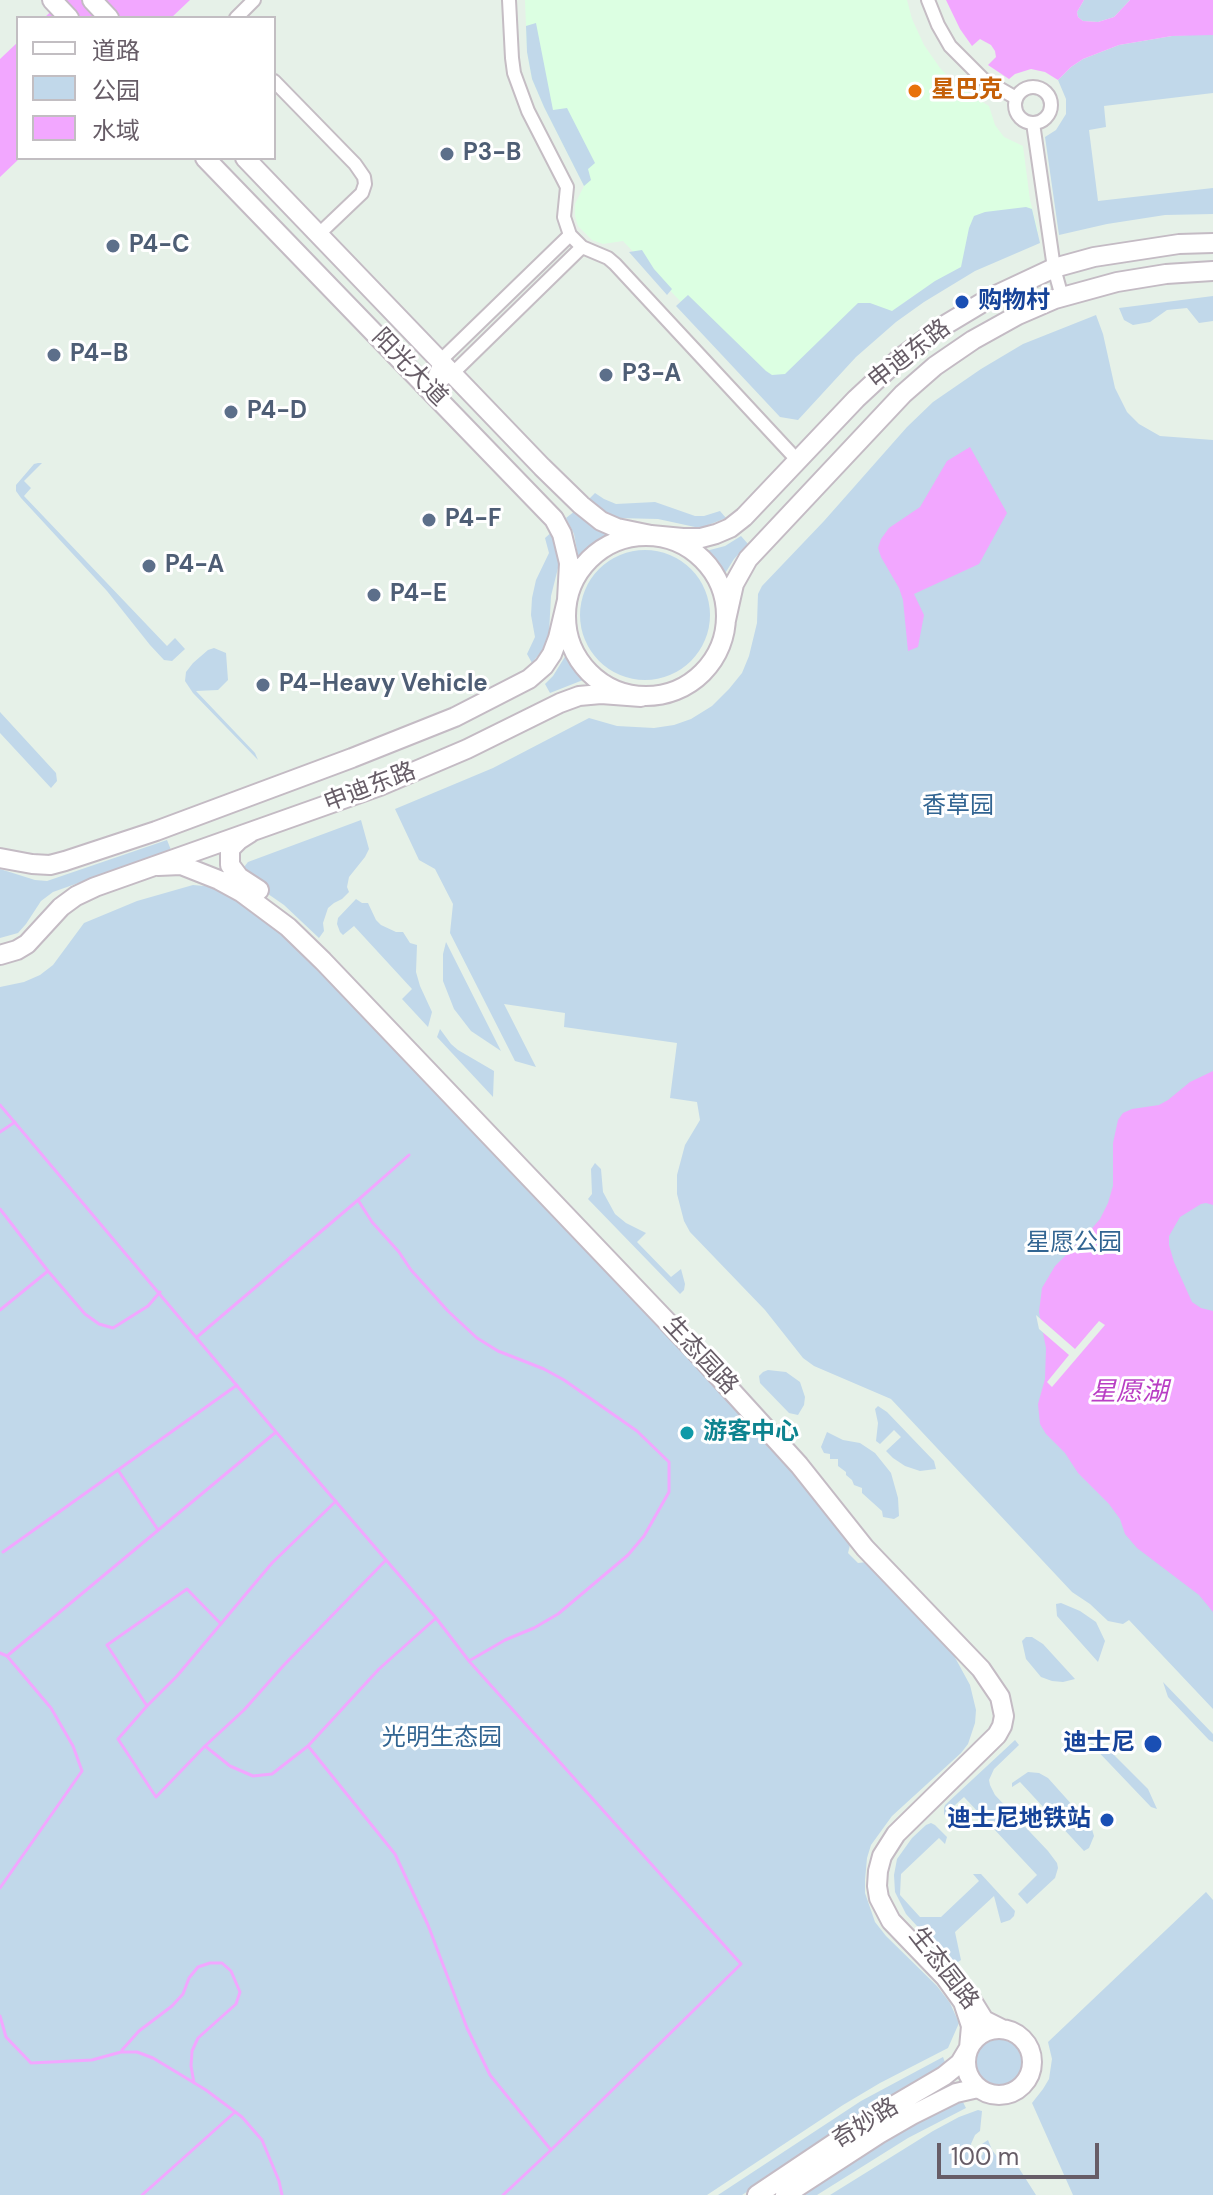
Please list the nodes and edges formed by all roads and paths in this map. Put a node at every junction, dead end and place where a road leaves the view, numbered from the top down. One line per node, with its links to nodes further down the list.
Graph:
1 (52, 0): 6 (street)
2 (92, 0): 7 (street)
3 (254, 0): 8 (street)
4 (509, 0): 15 (street)
5 (928, 0): 10 (street)
6 (67, 16)
7 (107, 16)
8 (238, 16)
9 (276, 83): 14 (street)
10 (1016, 98): 11 (street); 11 (street)
11 (1033, 123): 18 (street)
12 (207, 160): 22 (street, 阳光大道)
13 (247, 160): 14 (street, 阳光大道)
14 (319, 234): 21 (street, 阳光大道)
15 (570, 235): 17 (street); 21 (street)
16 (1213, 243): 18 (street, 申迪东路)
17 (582, 247): 21 (street); 23 (street)
18 (1054, 268): 20 (street); 23 (street, 申迪东路)
19 (1213, 271): 20 (street, 申迪东路)
20 (1062, 297): 26 (street, 申迪东路)
21 (447, 367): 22 (street); 24 (street, 阳光大道)
22 (429, 389): 25 (street, 阳光大道)
23 (798, 461): 24 (street, 申迪东路)
24 (651, 535): 25 (street); 26 (street)
25 (567, 600): 27 (street); 29 (street, 申迪东路)
26 (726, 620): 27 (street)
27 (641, 697): 28 (street, 申迪东路)
28 (250, 833): 30 (street, 申迪东路); 32 (street, 生态园路)
29 (0, 858)
30 (158, 866): 31 (street, 申迪东路); 33 (street, 生态园路)
31 (0, 955)
32 (1002, 2029): 33 (street); 34 (street)
33 (969, 2048): 34 (street); 35 (street, 奇妙路)
34 (978, 2088): 36 (street, 奇妙路)
35 (757, 2195)
36 (785, 2195)

